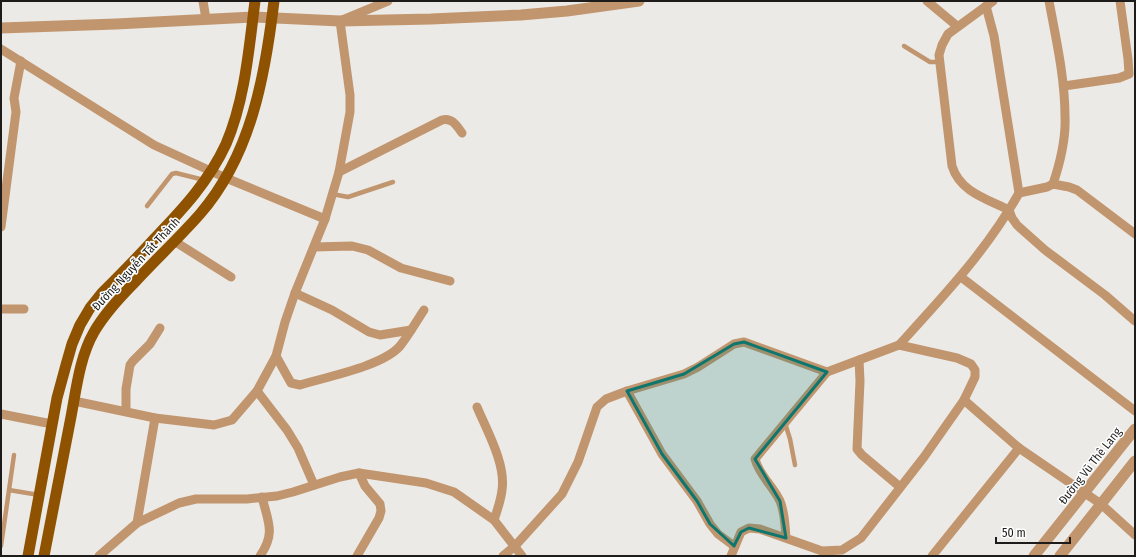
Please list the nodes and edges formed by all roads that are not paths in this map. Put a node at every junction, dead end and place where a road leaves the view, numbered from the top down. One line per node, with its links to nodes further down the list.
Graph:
1 (203, 1): 12 (street)
2 (255, 1): 10 (main road, Đường Nguyễn Tất Thành)
3 (274, 1): 11 (main road, Đường Nguyễn Tất Thành)
4 (388, 1): 13 (street)
5 (639, 1): 13 (street)
6 (927, 1): 14 (street)
7 (1049, 1): 20 (street)
8 (1120, 1): 20 (street)
9 (990, 3): 14 (street); 27 (street)
10 (253, 17): 11 (street); 12 (street); 23 (main road, Đường Nguyễn Tất Thành)
11 (272, 18): 13 (street); 24 (main road, Đường Nguyễn Tất Thành)
12 (206, 19): 15 (street)
13 (340, 22): 22 (street)
14 (957, 26): 19 (street)
15 (1, 28)
16 (904, 46): 19 (lane)
17 (1, 49): 18 (street)
18 (21, 62): 23 (street); 32 (street)
19 (940, 62): 30 (street)
20 (1064, 86): 26 (street)
21 (462, 133): 22 (street)
22 (339, 172): 28 (street)
23 (209, 176): 24 (street); 29 (lane); 59 (main road, Đường Nguyễn Tất Thành)
24 (226, 178): 31 (street); 34 (main road, Đường Nguyễn Tất Thành)
25 (393, 182): 28 (lane)
26 (1053, 184): 27 (street); 33 (street)
27 (1019, 193): 30 (street)
28 (332, 194): 31 (street)
29 (147, 206)
30 (1009, 210): 37 (street); 43 (street)
31 (325, 219): 35 (street)
32 (1, 227)
33 (1135, 234)
34 (174, 241): 36 (street); 53 (main road, Đường Nguyễn Tất Thành)
35 (314, 247): 38 (street); 39 (street)
36 (231, 277)
37 (961, 277): 46 (street); 56 (street)
38 (450, 281)
39 (296, 293): 45 (street); 47 (street)
40 (1, 309): 41 (street)
41 (24, 309)
42 (424, 310): 45 (street)
43 (1135, 321)
44 (160, 328): 55 (street)
45 (411, 330): 47 (street)
46 (899, 345): 48 (street); 52 (street)
47 (276, 356): 50 (street)
48 (859, 360): 49 (street); 68 (street)
49 (827, 372): 51 (street); 60 (street)
50 (257, 391): 58 (street); 67 (street)
51 (627, 391): 79 (street); 80 (street)
52 (964, 400): 62 (street); 68 (street)
53 (74, 401): 55 (street); 82 (main road, Đường Nguyễn Tất Thành)
54 (477, 407): 74 (street)
55 (126, 411): 58 (street)
56 (1135, 411)
57 (1, 414): 59 (street)
58 (155, 418): 75 (street)
59 (52, 424): 71 (main road, Đường Nguyễn Tất Thành)
60 (785, 424): 65 (lane); 77 (street)
61 (1135, 429): 70 (street, Đường Vũ Thê Lang)
62 (1019, 448): 70 (street); 89 (street)
63 (14, 455): 69 (lane)
64 (1135, 462): 73 (street)
65 (795, 465)
66 (359, 473): 67 (street); 74 (street); 85 (street)
67 (314, 485): 72 (street)
68 (900, 487): 77 (street)
69 (9, 490): 71 (lane); 78 (lane)
70 (1084, 493): 73 (street); 90 (street, Đường Vũ Thê Lang)
71 (39, 495): 81 (main road, Đường Nguyễn Tất Thành)
72 (262, 497): 75 (street); 84 (street)
73 (1101, 504): 76 (street); 91 (street)
74 (494, 520): 79 (street)
75 (137, 523): 83 (street)
76 (1135, 535)
77 (786, 538): 80 (street)
78 (1, 546)
79 (515, 546): 86 (street); 87 (street)
80 (734, 546): 88 (street)
81 (28, 556)
82 (44, 556)
83 (99, 556)
84 (260, 556)
85 (357, 556)
86 (504, 556)
87 (522, 556)
88 (731, 556)
89 (932, 556)
90 (1034, 556)
91 (1060, 556)

